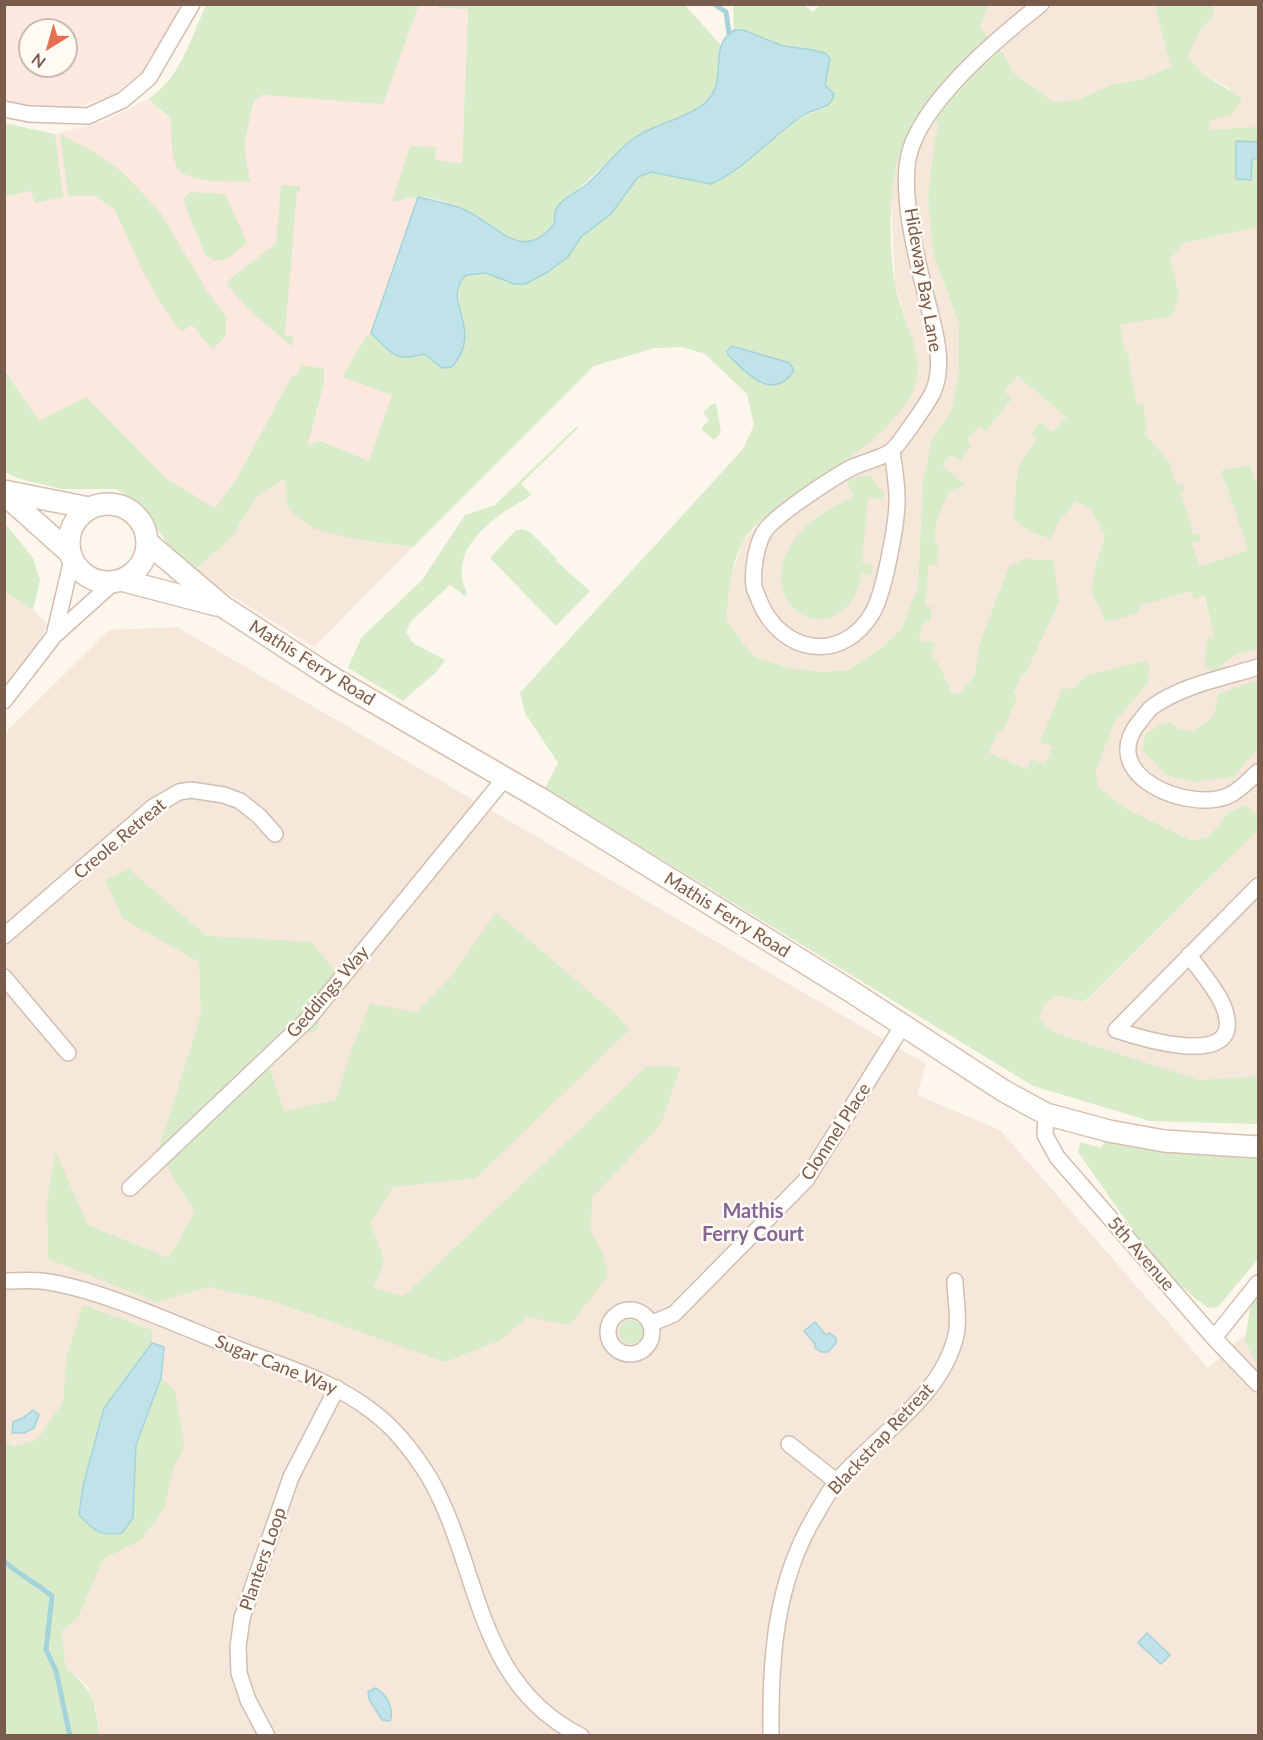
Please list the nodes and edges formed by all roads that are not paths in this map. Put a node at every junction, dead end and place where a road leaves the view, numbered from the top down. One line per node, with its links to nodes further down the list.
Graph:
1 (192, 4): 3 (street)
2 (1041, 4): 4 (street, Hideway Bay Lane)
3 (4, 109)
4 (892, 451): 4 (street)
5 (4, 492): 6 (main road); 8 (main road)
6 (89, 508): 7 (main road); 8 (main road)
7 (147, 542): 9 (main road); 10 (main road, Mathis Ferry Road)
8 (71, 556): 9 (main road); 11 (street)
9 (118, 581): 10 (main road, Mathis Ferry Road); 11 (street)
10 (222, 606): 15 (main road, Mathis Ferry Road)
11 (54, 636): 13 (street)
12 (1258, 667): 14 (street)
13 (4, 701)
14 (1258, 772)
15 (506, 778): 21 (main road, Mathis Ferry Road); 25 (street, Geddings Way)
16 (275, 834): 18 (street, Creole Retreat)
17 (1258, 886): 19 (street)
18 (4, 936)
19 (1190, 956): 19 (street)
20 (4, 977): 22 (street)
21 (903, 1025): 23 (main road, Mathis Ferry Road); 29 (street, Clonmel Place)
22 (68, 1053)
23 (1046, 1114): 24 (main road, Mathis Ferry Road); 30 (street, 5th Avenue)
24 (1258, 1148)
25 (130, 1188)
26 (4, 1281): 32 (street, Sugar Cane Way)
27 (955, 1281): 34 (street, Blackstrap Retreat)
28 (1258, 1283): 30 (street)
29 (650, 1324)
30 (1214, 1338): 31 (street, 5th Avenue)
31 (1258, 1384)
32 (337, 1388): 35 (street, Sugar Cane Way); 36 (street, Planters Loop)
33 (789, 1444): 34 (street)
34 (837, 1482): 38 (street, Blackstrap Retreat)
35 (557, 1731): 37 (street, Sugar Cane Way)
36 (267, 1736)
37 (580, 1736)
38 (771, 1736)

